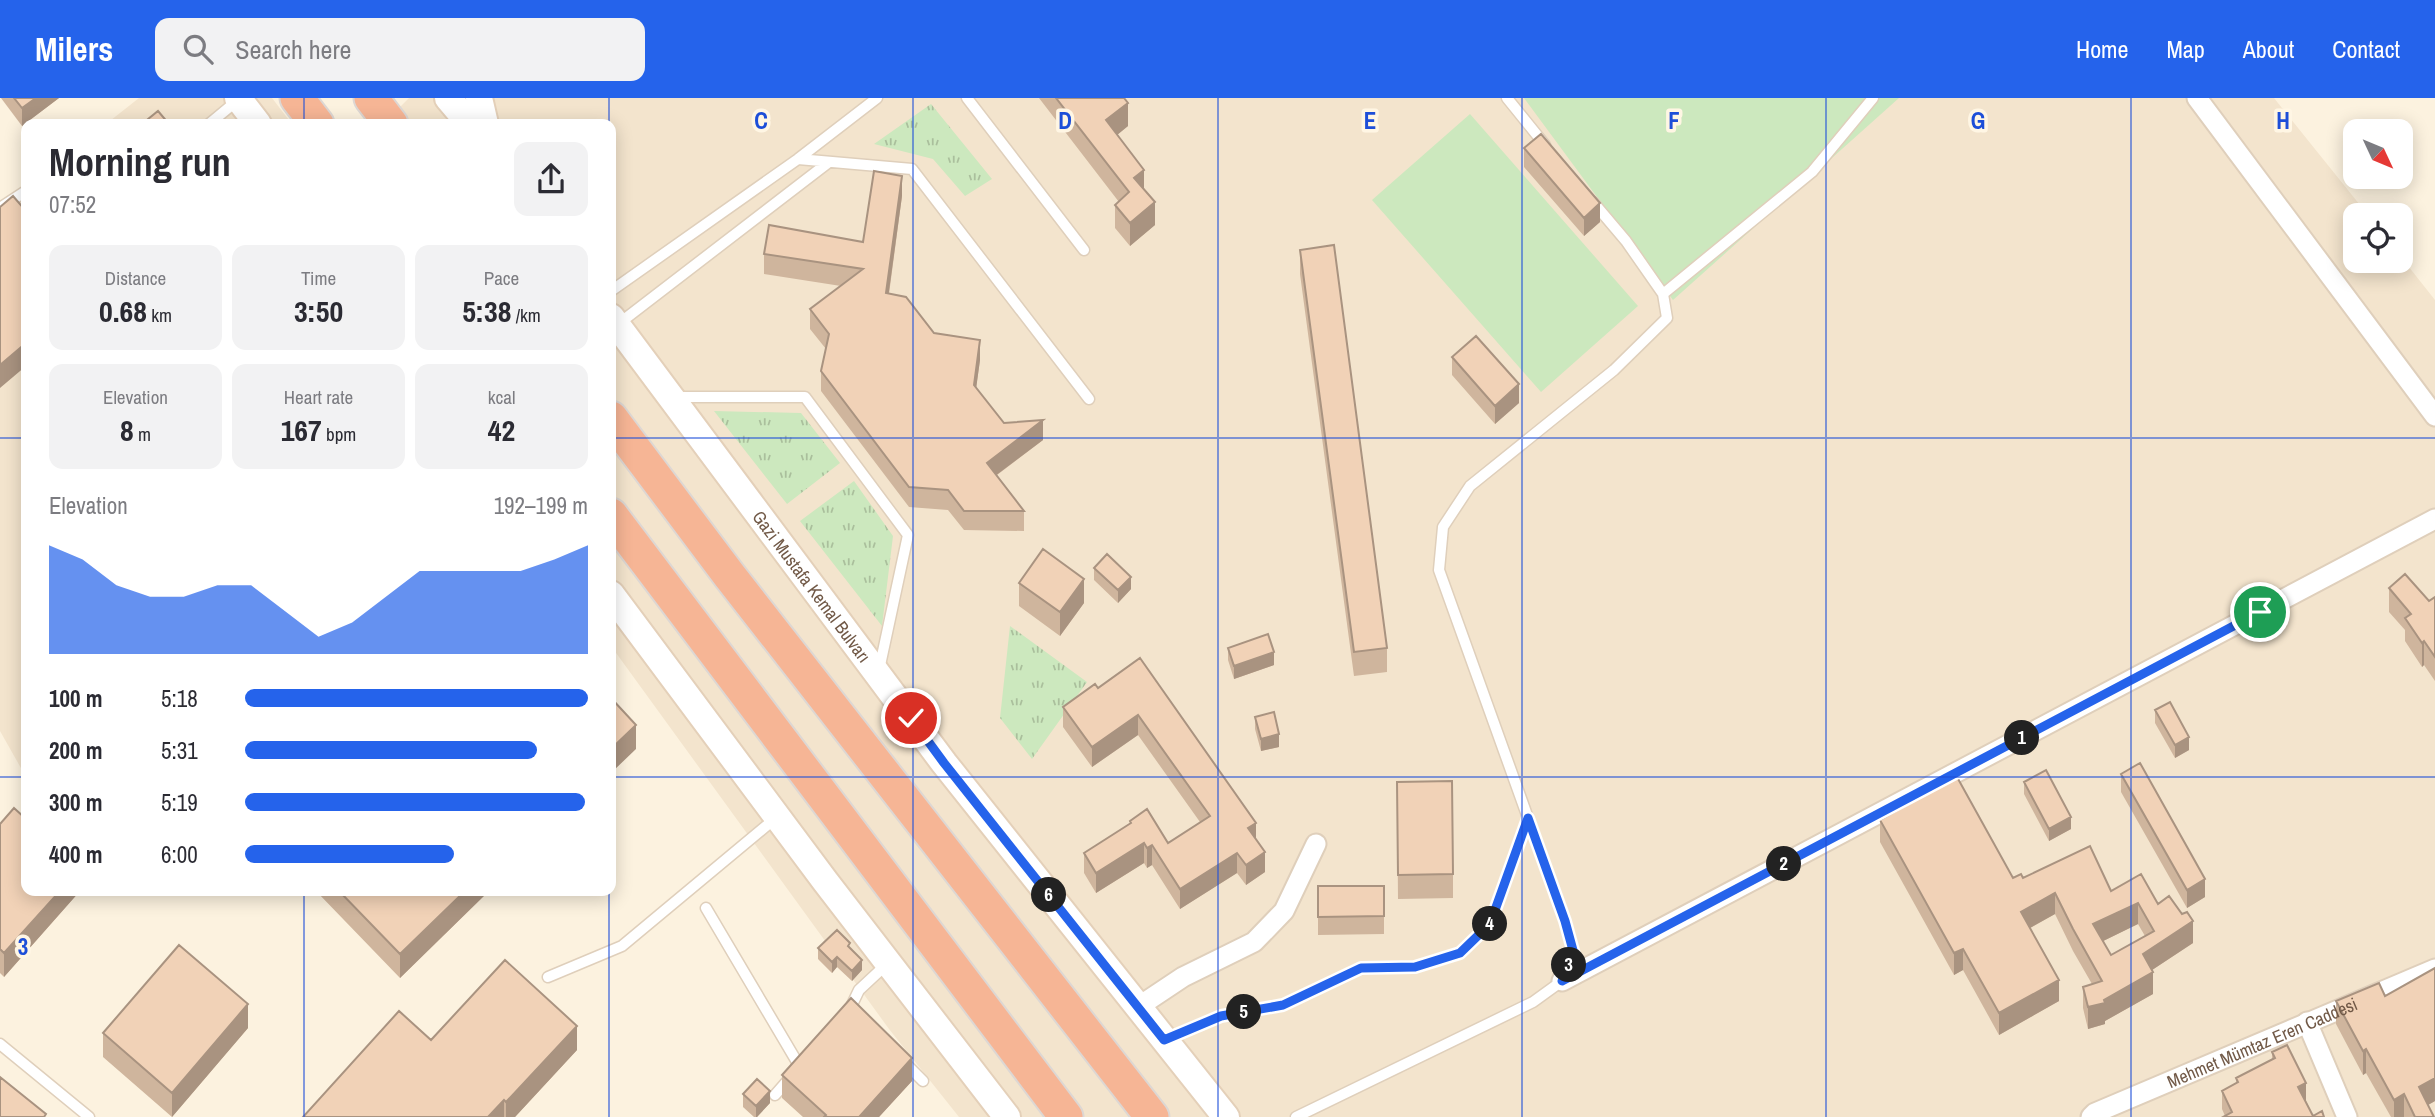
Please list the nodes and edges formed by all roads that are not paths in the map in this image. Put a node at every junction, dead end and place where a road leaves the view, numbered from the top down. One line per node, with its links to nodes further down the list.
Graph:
1 (238, 98): 11 (lane); 12 (street)
2 (297, 98): 13 (highway)
3 (371, 98): 14 (highway)
4 (448, 98): 15 (street)
5 (479, 98): 16 (street)
6 (877, 98): 18 (lane)
7 (967, 98): 23 (lane)
8 (1507, 98): 17 (lane)
9 (1873, 98): 25 (lane)
10 (2197, 98): 30 (street)
11 (215, 119)
12 (254, 119)
13 (313, 119)
14 (387, 119)
15 (466, 119)
16 (484, 119)
17 (1550, 151)
18 (798, 159): 19 (lane); 24 (lane)
19 (829, 162): 26 (lane); 29 (lane)
20 (1584, 191): 25 (lane)
21 (21, 194): 22 (lane)
22 (0, 208)
23 (1084, 250)
24 (616, 286)
25 (1663, 294): 37 (lane)
26 (616, 322)
27 (616, 328): 28 (street, Gazi Mustafa Kemal Bulvarı)
28 (670, 397): 35 (street, Gazi Mustafa Kemal Bulvarı); 35 (lane)
29 (1089, 399)
30 (2435, 416)
31 (616, 425): 60 (highway)
32 (2435, 519): 43 (street)
33 (616, 522): 59 (highway)
34 (616, 601): 36 (street)
35 (878, 674): 44 (street, Gazi Mustafa Kemal Bulvarı)
36 (778, 817): 40 (street); 42 (lane)
37 (1528, 818): 43 (lane); 49 (lane)
38 (1316, 844): 44 (street)
39 (706, 908): 53 (lane)
40 (888, 962): 45 (lane); 58 (street)
41 (2435, 969): 48 (street, Mehmet Mümtaz Eren Caddesi)
42 (548, 977)
43 (1562, 981): 62 (lane)
44 (1138, 1007): 49 (street, Gazi Mustafa Kemal Bulvarı)
45 (851, 1010): 46 (lane); 47 (lane)
46 (860, 1019)
47 (842, 1020)
48 (2307, 1023): 56 (street, Mehmet Mümtaz Eren Caddesi); 63 (street)
49 (1164, 1040): 61 (street, Gazi Mustafa Kemal Bulvarı)
50 (0, 1044): 57 (lane)
51 (896, 1054): 54 (lane)
52 (808, 1058): 53 (lane)
53 (800, 1067): 55 (lane)
54 (923, 1081)
55 (775, 1095)
56 (2094, 1116)
57 (89, 1117)
58 (1007, 1117)
59 (1066, 1117)
60 (1152, 1117)
61 (1226, 1117)
62 (1296, 1117)
63 (2347, 1117)

